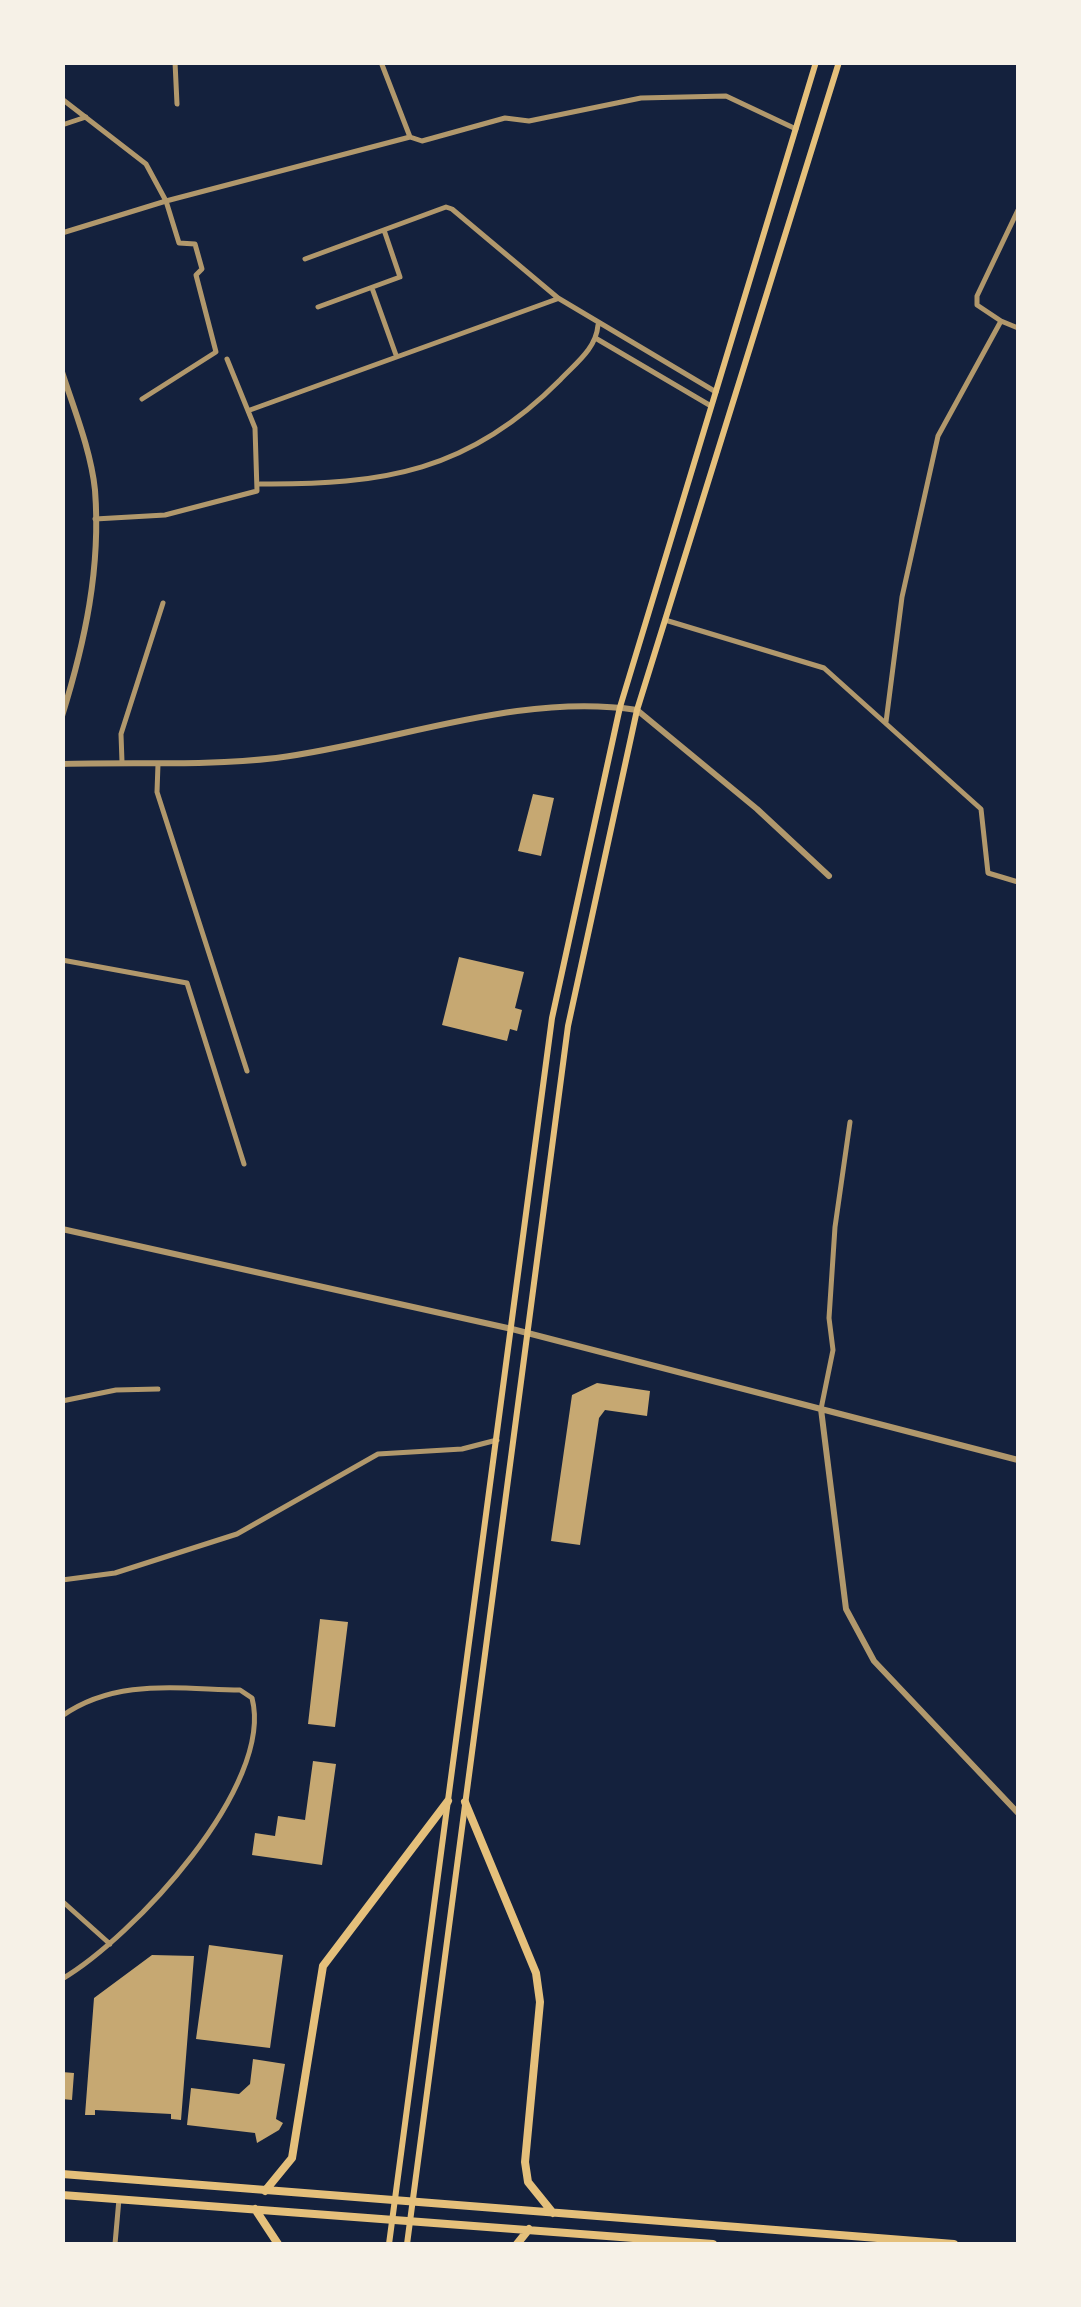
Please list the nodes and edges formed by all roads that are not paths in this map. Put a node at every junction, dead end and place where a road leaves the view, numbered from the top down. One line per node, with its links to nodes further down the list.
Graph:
1 (176, 62): 6 (street)
2 (381, 62): 10 (street)
3 (816, 62): 9 (main road)
4 (839, 62): 33 (main road)
5 (62, 99): 7 (street)
6 (177, 104)
7 (86, 117): 8 (street); 11 (street)
8 (62, 124)
9 (796, 129): 10 (street); 26 (main road)
10 (410, 137): 11 (street)
11 (166, 200): 14 (street); 27 (street)
12 (1018, 210): 19 (street)
13 (384, 230): 15 (street); 16 (street); 17 (street)
14 (62, 233)
15 (305, 259)
16 (372, 288): 18 (street); 23 (street)
17 (558, 298): 20 (street); 23 (street)
18 (318, 306)
19 (1001, 321): 21 (street); 37 (street)
20 (598, 326): 22 (street); 26 (street)
21 (1018, 328)
22 (597, 340): 28 (street); 30 (street)
23 (396, 357): 29 (street)
24 (227, 359): 29 (street)
25 (62, 372): 31 (street)
26 (716, 392): 28 (main road)
27 (142, 398)
28 (712, 406): 34 (main road)
29 (250, 410): 30 (street)
30 (260, 484): 31 (street)
31 (95, 519): 36 (street)
32 (163, 603): 39 (street)
33 (664, 620): 35 (main road); 37 (street)
34 (620, 708): 35 (street); 38 (street); 48 (main road)
35 (637, 710): 41 (street); 49 (main road)
36 (62, 716)
37 (886, 722): 42 (street)
38 (158, 761): 39 (street); 44 (street)
39 (122, 762): 40 (street)
40 (62, 764)
41 (828, 876)
42 (1018, 882)
43 (62, 960): 46 (street)
44 (246, 1071)
45 (850, 1122): 52 (street)
46 (244, 1164)
47 (62, 1229): 48 (street)
48 (512, 1329): 49 (street); 53 (main road)
49 (526, 1333): 52 (street); 58 (main road)
50 (158, 1389): 51 (street)
51 (62, 1400)
52 (821, 1409): 54 (street); 59 (street)
53 (497, 1440): 55 (street); 57 (main road)
54 (1018, 1460)
55 (62, 1580)
56 (62, 1716): 61 (street)
57 (448, 1801): 64 (main road); 67 (main road)
58 (465, 1802): 68 (main road); 70 (main road)
59 (1018, 1813)
60 (62, 1901): 61 (street)
61 (110, 1944): 62 (street)
62 (62, 1979)
63 (62, 2174): 64 (main road)
64 (265, 2191): 67 (main road)
65 (62, 2195): 66 (main road)
66 (118, 2199): 69 (main road); 74 (street)
67 (396, 2202): 68 (main road); 71 (main road)
68 (412, 2202): 70 (main road); 72 (main road)
69 (255, 2209): 71 (main road); 75 (main road)
70 (553, 2213): 80 (main road)
71 (393, 2218): 72 (main road); 76 (main road)
72 (410, 2220): 73 (main road); 77 (main road)
73 (529, 2229): 78 (main road); 79 (main road)
74 (115, 2244)
75 (278, 2244)
76 (389, 2244)
77 (407, 2244)
78 (517, 2244)
79 (713, 2244)
80 (954, 2244)

